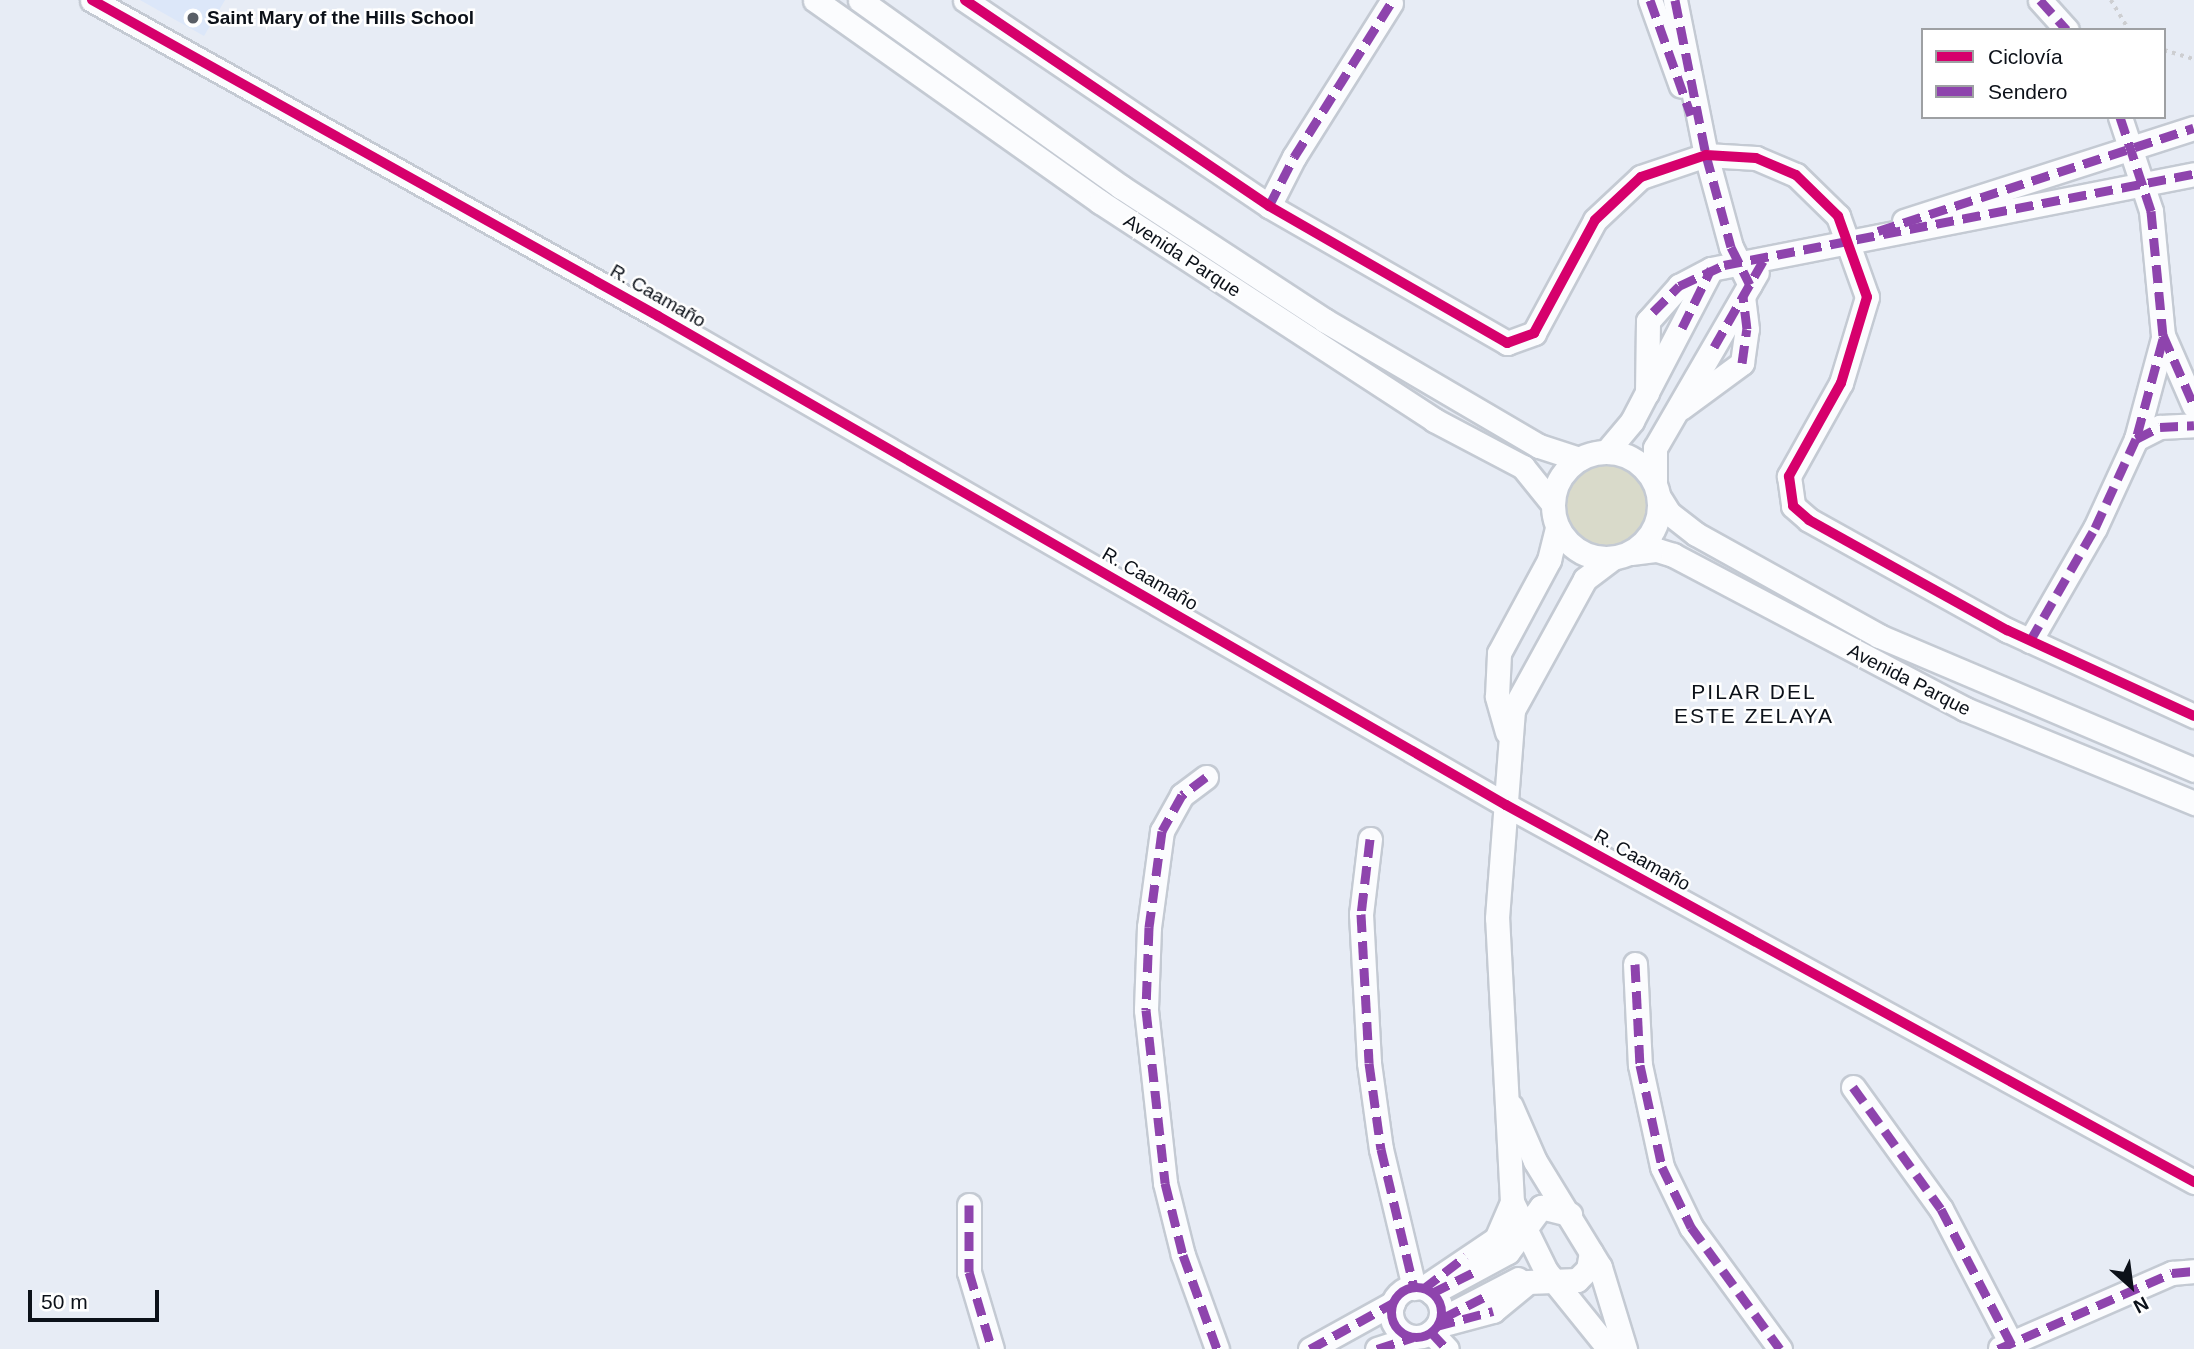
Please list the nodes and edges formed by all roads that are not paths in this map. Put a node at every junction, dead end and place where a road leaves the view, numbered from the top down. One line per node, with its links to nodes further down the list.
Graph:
1 (92, 0): 46 (street, R. Caamaño)
2 (815, 0): 35 (street, Avenida Parque)
3 (860, 0): 33 (street, Avenida Parque)
4 (965, 0): 16 (street)
5 (1650, 0): 13 (street)
6 (1675, 0): 13 (street)
7 (2040, 0): 9 (street)
8 (1392, 1): 16 (street)
9 (2065, 28)
10 (2121, 119): 12 (street)
11 (2194, 128): 12 (street)
12 (2132, 147): 15 (street); 17 (street)
13 (1706, 155): 16 (street); 17 (street); 19 (street)
14 (2194, 173): 15 (street)
15 (2146, 184): 17 (street); 22 (street)
16 (1269, 206)
17 (1851, 242): 18 (street); 40 (street)
18 (1763, 261): 19 (street); 21 (street)
19 (1737, 262): 20 (street); 21 (street)
20 (1711, 269): 23 (street); 25 (street)
21 (1746, 291): 24 (street); 27 (street)
22 (2164, 335): 26 (street); 31 (street)
23 (1665, 360): 24 (street); 25 (street)
24 (1696, 377): 27 (street)
25 (1647, 393): 28 (street)
26 (2194, 406)
27 (1676, 411): 30 (street)
28 (1632, 421): 30 (street); 32 (street)
29 (2194, 425): 31 (street)
30 (1661, 436): 34 (street)
31 (2136, 439): 40 (street)
32 (1607, 452): 33 (street); 34 (street)
33 (1579, 459): 35 (street)
34 (1657, 490): 37 (street); 43 (street, Avenida Parque)
35 (1552, 503): 36 (street)
36 (1557, 527): 37 (street); 38 (street)
37 (1621, 556): 39 (street); 45 (street, Avenida Parque)
38 (1521, 612): 39 (street); 42 (street)
39 (1553, 635): 42 (street)
40 (2030, 640): 41 (street)
41 (2194, 716)
42 (1508, 735): 46 (street)
43 (2194, 769)
44 (1206, 777): 66 (street)
45 (2194, 803)
46 (1506, 805): 50 (street); 51 (street, R. Caamaño)
47 (1370, 839): 61 (street)
48 (1635, 964): 72 (street)
49 (1853, 1087): 64 (street)
50 (1504, 1091): 52 (street); 54 (street)
51 (2194, 1182)
52 (1512, 1202): 55 (street); 61 (street)
53 (969, 1205): 65 (street)
54 (1570, 1214): 55 (street); 56 (street)
55 (1525, 1232): 57 (street); 59 (street)
56 (1591, 1252): 59 (street); 71 (street)
57 (1497, 1259): 60 (street); 61 (street)
58 (2194, 1271): 64 (street)
59 (1550, 1276): 60 (street); 63 (street); 70 (street)
60 (1511, 1283): 63 (street)
61 (1423, 1290): 62 (street); 63 (street)
62 (1393, 1303): 63 (street); 67 (street)
63 (1431, 1329): 68 (street); 69 (street)
64 (2008, 1347)
65 (992, 1349)
66 (1217, 1349)
67 (1310, 1349)
68 (1377, 1349)
69 (1447, 1349)
70 (1609, 1349)
71 (1625, 1349)
72 (1780, 1349)

